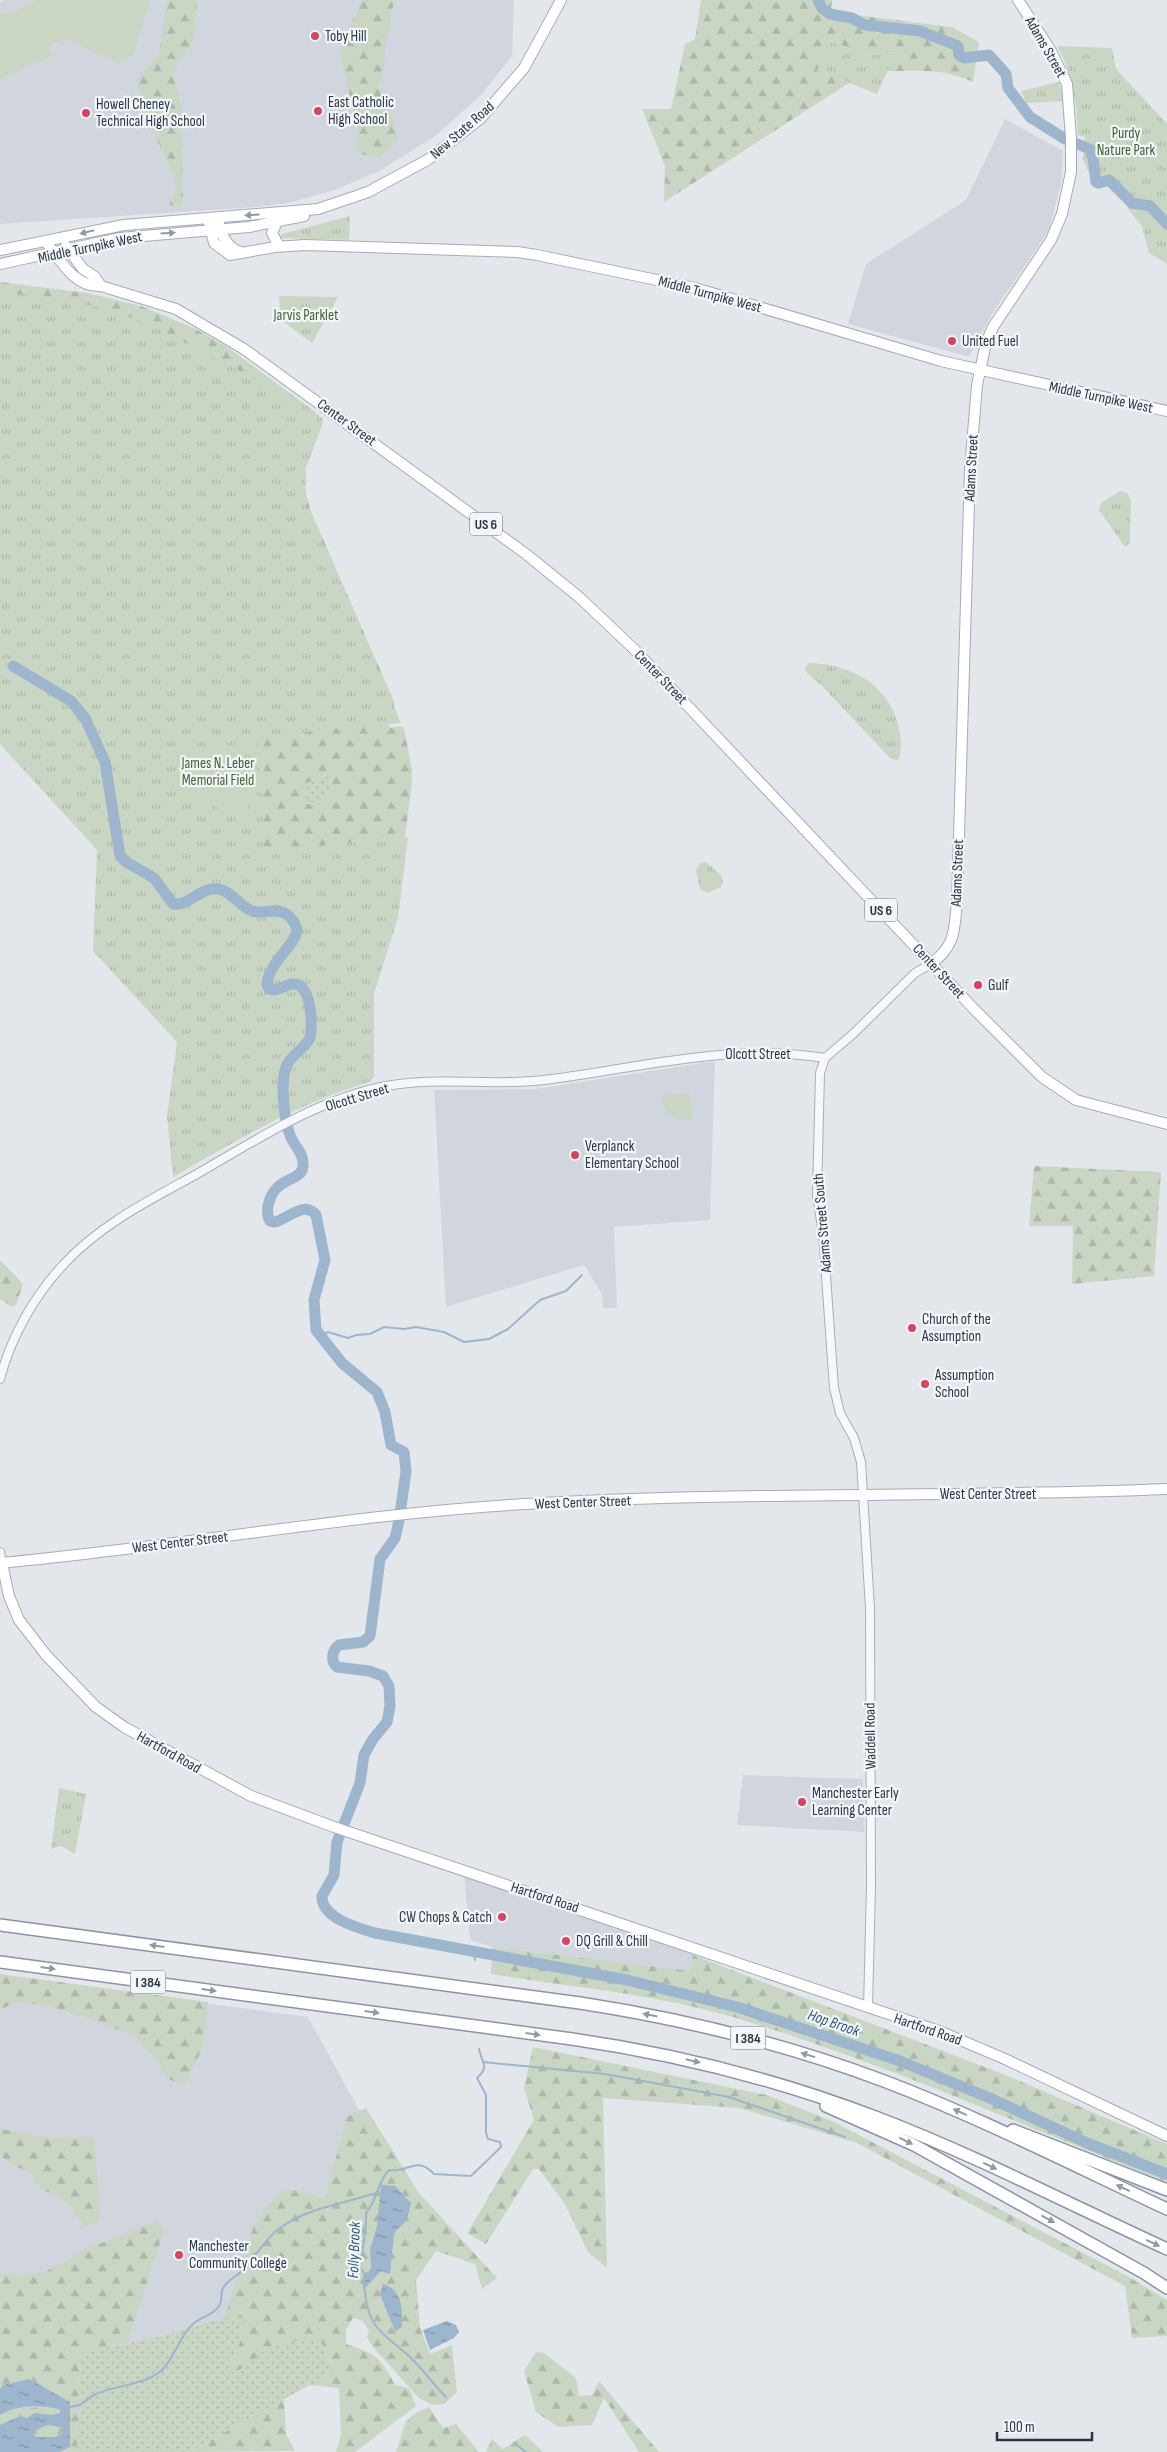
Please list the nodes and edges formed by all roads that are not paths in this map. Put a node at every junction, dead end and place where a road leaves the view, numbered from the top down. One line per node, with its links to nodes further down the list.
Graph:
1 (561, 0): 3 (main road, New State Road)
2 (1018, 0): 18 (main road, Adams Street)
3 (318, 209): 5 (main road, New State Road, one-way to 5); 6 (main road, New State Road)
4 (208, 218): 5 (main road, Middle Turnpike West); 8 (main road, Middle Turnpike West); 9 (main road, Middle Turnpike West, one-way to 9)
5 (219, 218): 7 (main road)
6 (277, 222): 7 (main road, New State Road); 11 (main road)
7 (220, 229): 8 (main road, New State Road); 15 (main road)
8 (210, 230): 12 (main road, Middle Turnpike West, one-way to 8); 15 (main road, Middle Turnpike West)
9 (61, 238): 10 (main road, Middle Turnpike West); 12 (main road, Center Street / US 6)
10 (46, 242): 13 (main road, Middle Turnpike West); 14 (main road, Center Street)
11 (278, 246): 15 (main road, Middle Turnpike West); 18 (main road, Middle Turnpike West)
12 (69, 249): 14 (main road, Middle Turnpike West); 17 (main road, Center Street / US 6)
13 (0, 250)
14 (55, 253): 16 (main road, Middle Turnpike West); 17 (main road, Center Street / US 6)
15 (244, 253)
16 (0, 264)
17 (101, 286): 20 (main road, Center Street / US 6)
18 (980, 370): 19 (main road, Middle Turnpike West); 20 (main road, Adams Street)
19 (1167, 411)
20 (932, 964): 21 (street); 22 (main road, Center Street / US 6)
21 (825, 1058): 23 (street, Olcott Street); 25 (street, Adams Street South)
22 (1167, 1124)
23 (0, 1379)
24 (1167, 1489): 25 (main road, West Center Street)
25 (863, 1495): 26 (main road, West Center Street); 29 (street, Waddell Road)
26 (1, 1559): 29 (main road, Hartford Road)
27 (0, 1925): 31 (highway, I 384, one-way to 27)
28 (0, 1962): 30 (highway, I 384, one-way to 30)
29 (868, 2008): 32 (main road, Hartford Road)
30 (798, 2090): 35 (highway, I 384, one-way to 35); 36 (highway, one-way to 36)
31 (983, 2123): 33 (highway); 34 (highway, I 384, one-way to 31)
32 (1167, 2136)
33 (1167, 2190)
34 (1167, 2209)
35 (1167, 2249)
36 (1167, 2288)

